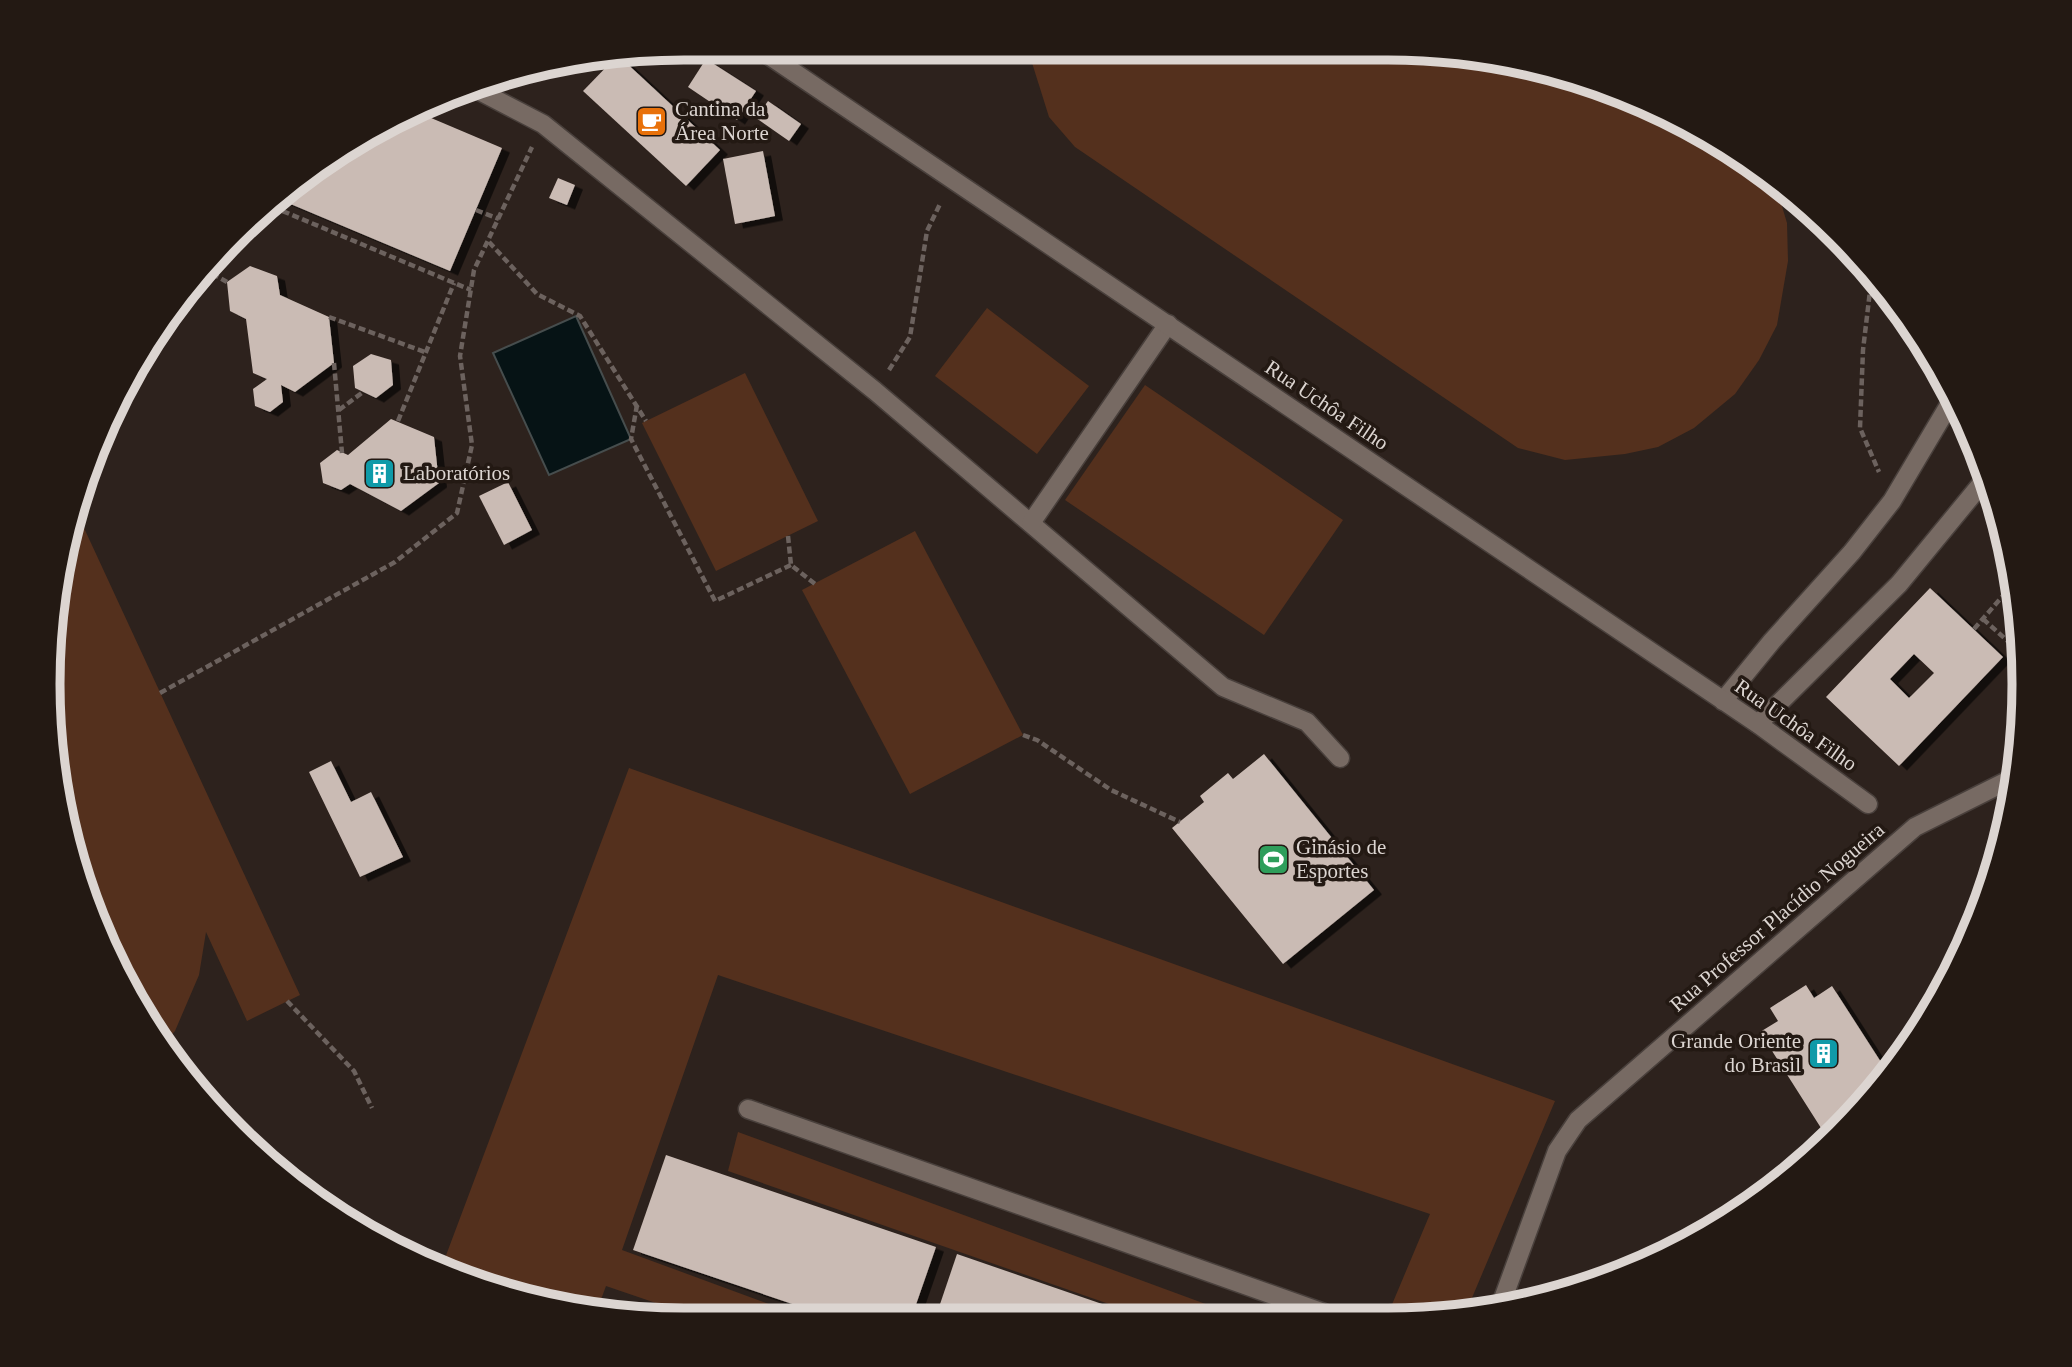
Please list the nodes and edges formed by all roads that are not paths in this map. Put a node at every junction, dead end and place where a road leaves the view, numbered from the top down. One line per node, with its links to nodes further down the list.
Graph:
1 (776, 60): 3 (street, Rua Uchôa Filho)
2 (483, 93): 6 (street)
3 (1168, 324): 6 (street); 7 (street, Rua Uchôa Filho)
4 (1948, 407): 7 (street)
5 (1980, 486): 8 (street)
6 (1031, 523): 9 (street)
7 (1723, 701): 8 (street, Rua Uchôa Filho)
8 (1758, 724): 11 (street, Rua Uchôa Filho)
9 (1340, 758)
10 (2004, 782): 13 (street, Rua Professor Placídio Nogueira)
11 (1868, 804)
12 (748, 1109): 14 (street)
13 (1504, 1297)
14 (1310, 1308)

